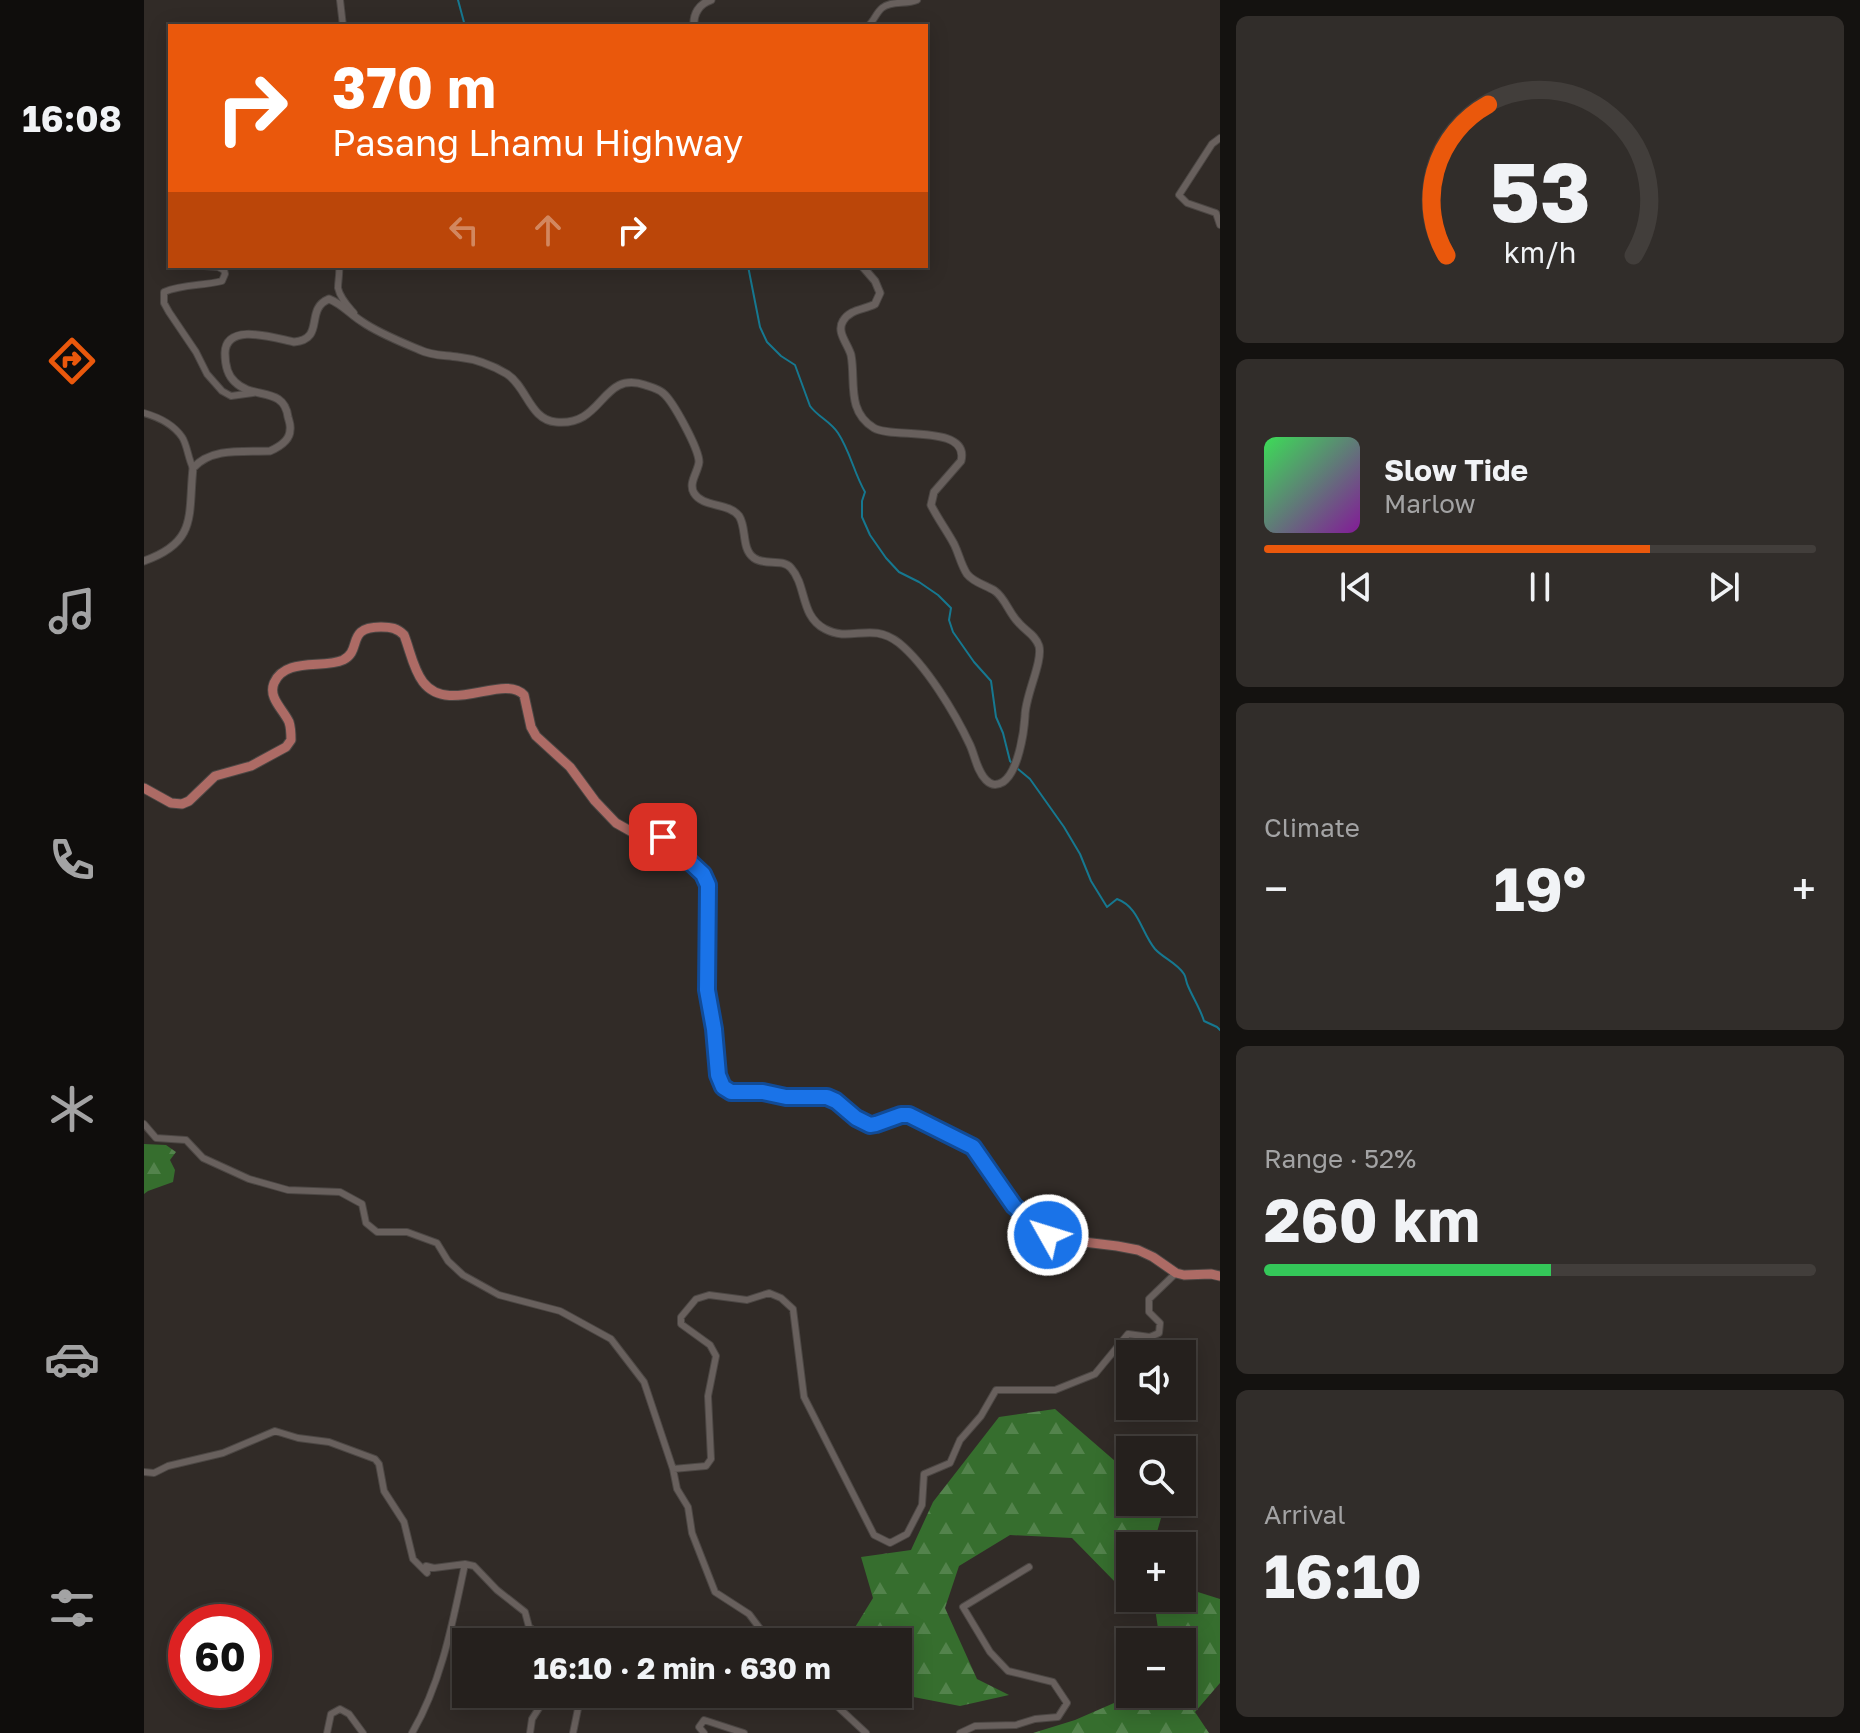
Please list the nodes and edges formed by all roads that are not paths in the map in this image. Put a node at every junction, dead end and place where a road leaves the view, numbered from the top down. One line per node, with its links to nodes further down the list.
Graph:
1 (340, 0): 4 (street)
2 (711, 0): 5 (street)
3 (917, 0): 6 (street)
4 (343, 24)
5 (694, 24)
6 (870, 24)
7 (1220, 138): 8 (street)
8 (1220, 225)
9 (220, 268): 13 (street)
10 (340, 268): 12 (street)
11 (864, 268): 12 (street)
12 (362, 322): 13 (street)
13 (257, 393): 15 (street)
14 (144, 413): 15 (street)
15 (193, 468): 16 (street)
16 (144, 561)
17 (144, 788): 19 (main road)
18 (144, 1124): 21 (street)
19 (1176, 1273): 20 (main road); 21 (street)
20 (1220, 1276)
21 (673, 1469): 26 (street)
22 (144, 1472): 23 (street)
23 (465, 1564): 25 (street); 32 (street)
24 (1029, 1567): 38 (street)
25 (530, 1628)
26 (760, 1628)
27 (539, 1708): 33 (street)
28 (578, 1708): 34 (street)
29 (839, 1708): 37 (street)
30 (327, 1733): 31 (street)
31 (363, 1733)
32 (412, 1733)
33 (530, 1733)
34 (573, 1733)
35 (704, 1733): 36 (street)
36 (744, 1733)
37 (866, 1733)
38 (960, 1733)

